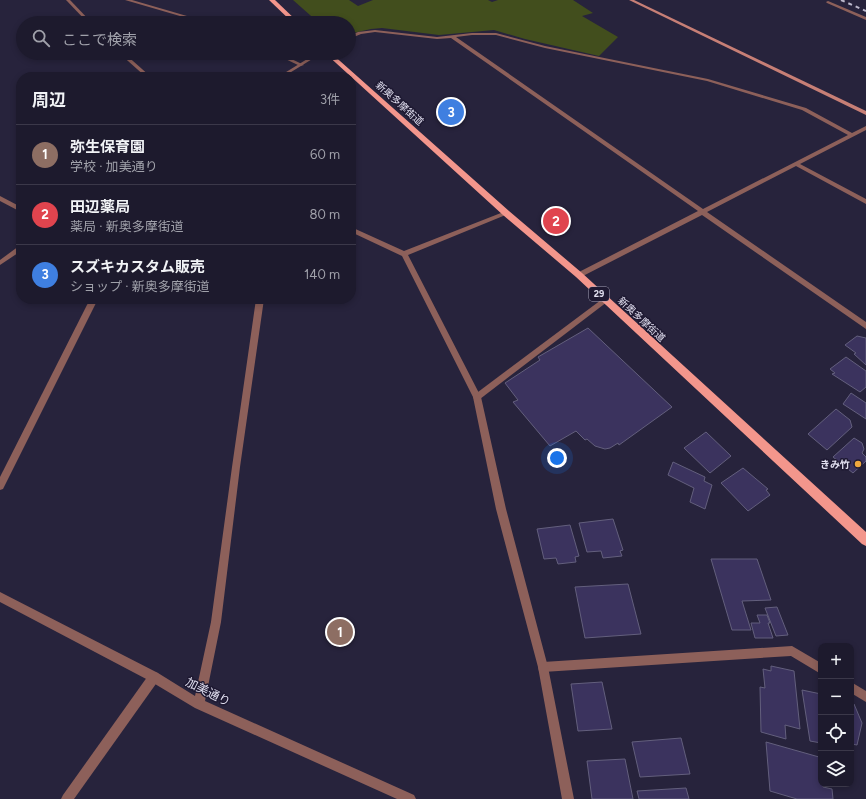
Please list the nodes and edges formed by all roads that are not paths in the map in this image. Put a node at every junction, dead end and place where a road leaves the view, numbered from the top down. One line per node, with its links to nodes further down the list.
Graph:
1 (68, 0): 6 (street)
2 (127, 0): 7 (street)
3 (272, 0): 8 (main road)
4 (631, 0): 21 (street)
5 (828, 2): 9 (street)
6 (83, 16)
7 (184, 16)
8 (289, 16)
9 (866, 19)
10 (356, 35): 11 (street)
11 (453, 37): 23 (street); 28 (street)
12 (129, 60): 17 (street)
13 (290, 60): 16 (street)
14 (310, 60): 16 (street)
15 (336, 60): 19 (main road, 新奥多摩街道 / 29)
16 (302, 65): 18 (street)
17 (143, 72)
18 (289, 72)
19 (349, 72)
20 (356, 78): 29 (main road, 新奥多摩街道 / 29)
21 (866, 113)
22 (866, 128): 23 (street)
23 (852, 135): 24 (street)
24 (796, 164): 26 (street); 28 (street)
25 (0, 198): 27 (street)
26 (866, 202)
27 (16, 207)
28 (703, 212): 34 (street); 38 (street)
29 (506, 213): 32 (street); 34 (main road, 新奥多摩街道 / 29)
30 (356, 231): 32 (street)
31 (16, 252): 33 (street)
32 (404, 254): 39 (street)
33 (0, 263)
34 (579, 275): 35 (main road, 新奥多摩街道 / 29)
35 (605, 300): 39 (street); 41 (main road, 新奥多摩街道 / 29)
36 (91, 304): 40 (street)
37 (259, 304): 48 (street)
38 (866, 326)
39 (477, 396): 43 (street)
40 (0, 486)
41 (866, 540)
42 (0, 597): 45 (street, 加美通り)
43 (544, 667): 44 (street); 51 (street)
44 (818, 667)
45 (154, 677): 48 (street, 加美通り); 49 (street)
46 (854, 689): 47 (street)
47 (866, 697)
48 (199, 704): 50 (street, 加美通り)
49 (67, 799)
50 (410, 799)
51 (568, 799)

